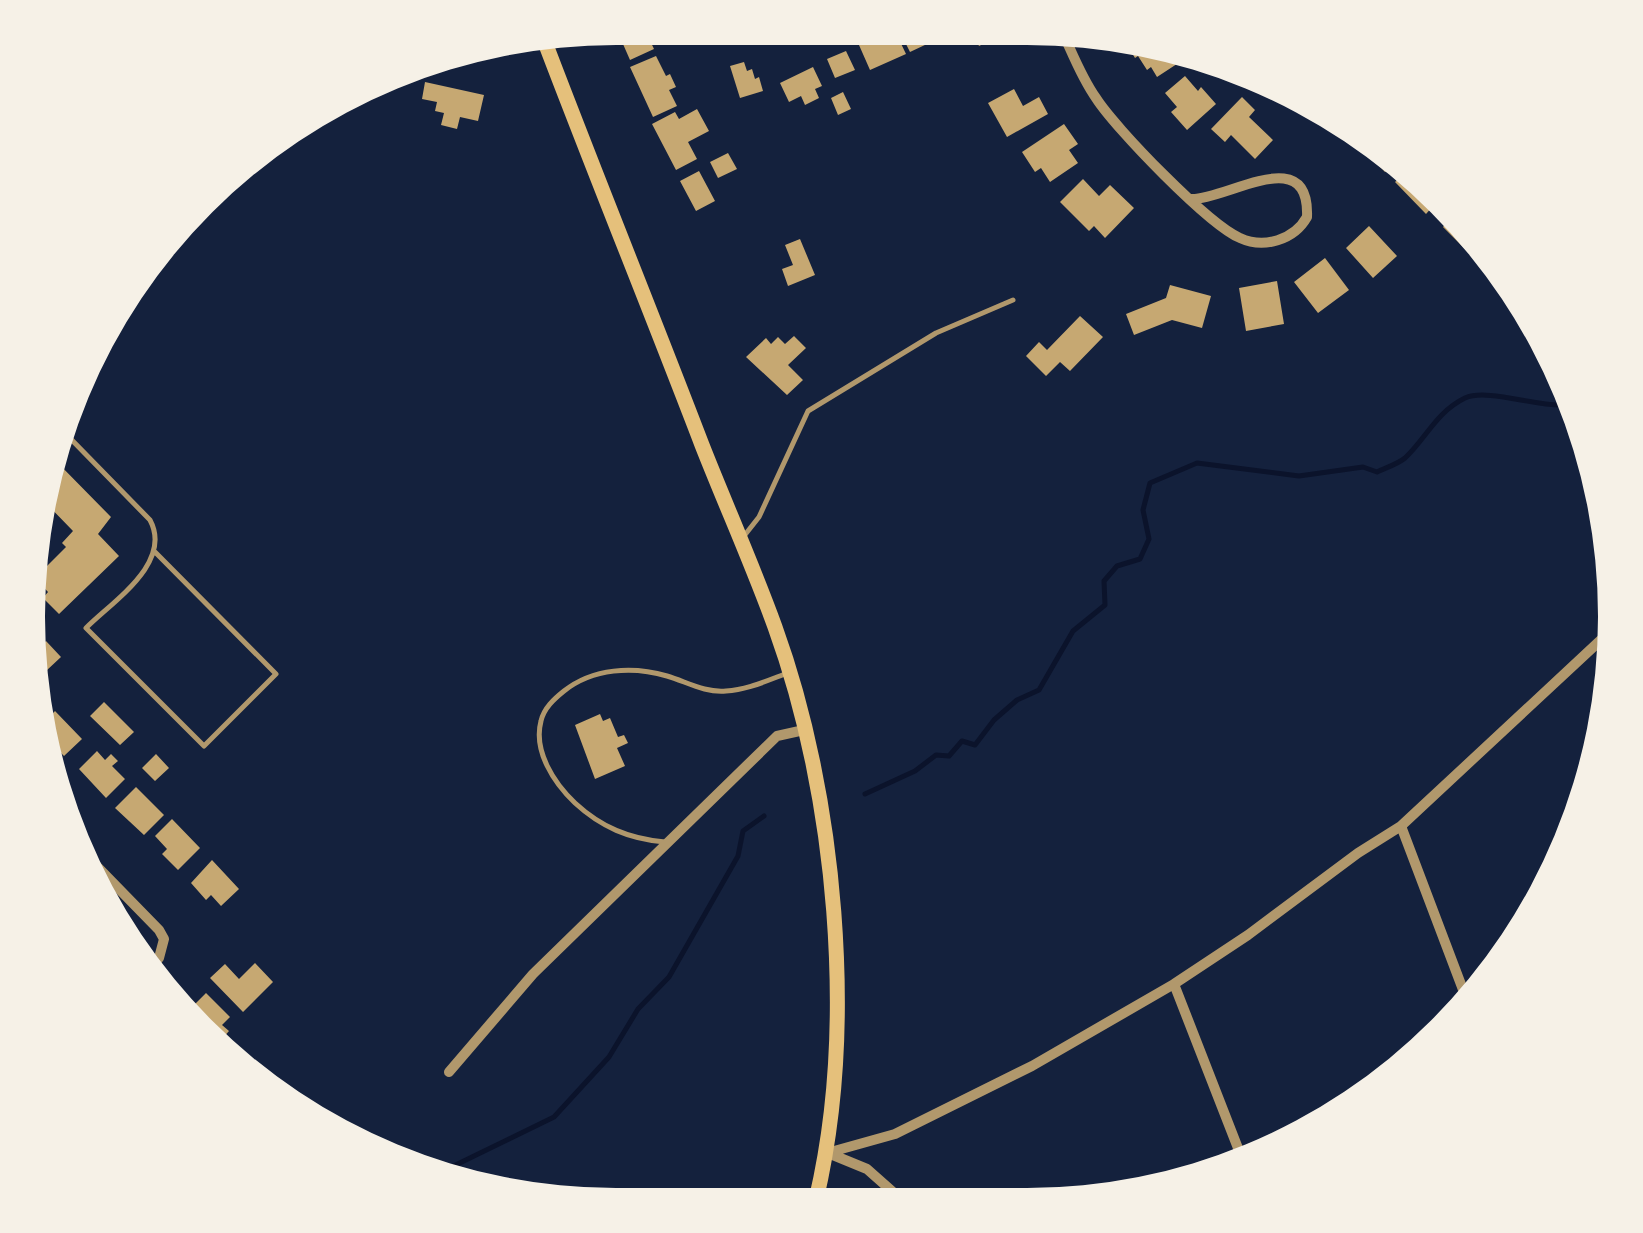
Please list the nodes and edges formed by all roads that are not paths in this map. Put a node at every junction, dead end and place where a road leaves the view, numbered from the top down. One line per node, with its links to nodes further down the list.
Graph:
1 (1071, 47): 3 (street)
2 (548, 49): 6 (main road)
3 (1192, 199): 3 (street)
4 (1012, 300): 6 (lane)
5 (73, 441): 7 (lane)
6 (740, 542): 9 (main road)
7 (155, 552): 7 (lane)
8 (1597, 643): 11 (street)
9 (788, 673): 10 (main road); 12 (lane)
10 (804, 730): 12 (street); 19 (main road)
11 (1401, 826): 15 (street); 16 (street)
12 (668, 843): 17 (street)
13 (109, 879): 14 (street)
14 (159, 958)
15 (1174, 984): 18 (street); 19 (street)
16 (1462, 986)
17 (449, 1072)
18 (1238, 1147)
19 (827, 1153): 20 (main road); 21 (street)
20 (819, 1188)
21 (888, 1188)

